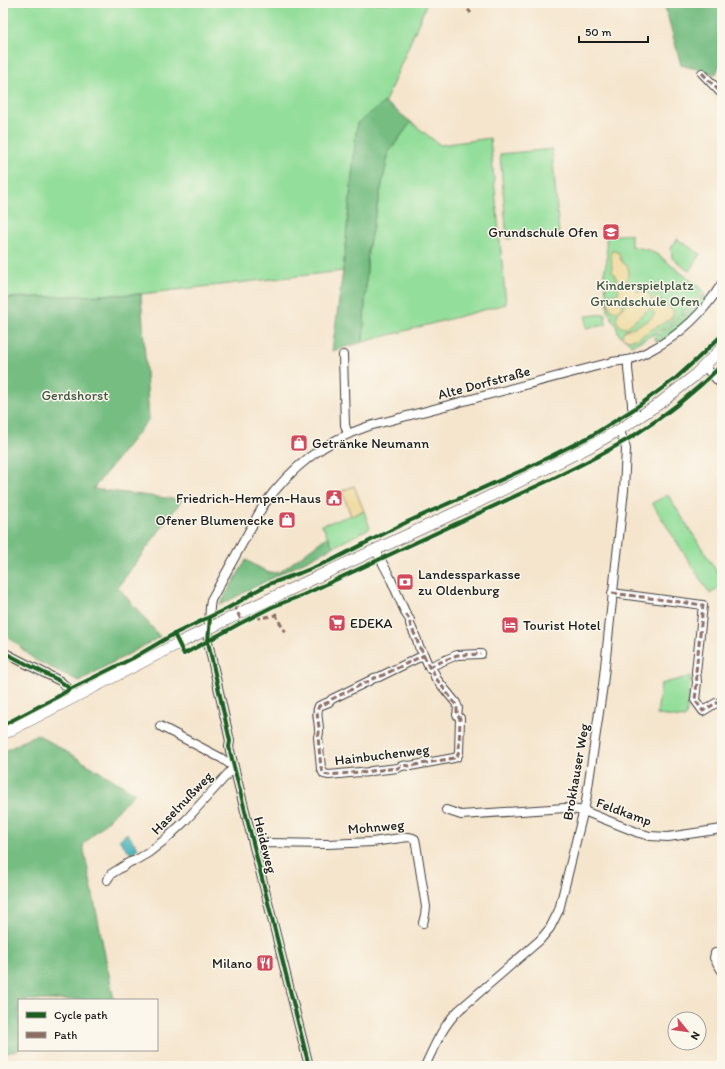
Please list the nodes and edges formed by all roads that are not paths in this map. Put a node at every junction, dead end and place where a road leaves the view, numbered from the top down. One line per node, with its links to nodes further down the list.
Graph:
1 (702, 73): 2 (street)
2 (722, 94)
3 (722, 283): 6 (street, Alte Dorfstraße)
4 (722, 348): 7 (street)
5 (343, 355): 11 (street)
6 (628, 360): 9 (street); 11 (street, Alte Dorfstraße)
7 (704, 366): 8 (street); 9 (street)
8 (722, 385)
9 (639, 418): 10 (street)
10 (619, 430): 12 (street); 13 (street, Brokhauser Weg)
11 (348, 434): 14 (street, Alte Dorfstraße)
12 (375, 549): 14 (street); 17 (street, Hainbuchenweg)
13 (612, 593): 20 (street); 25 (street, Brokhauser Weg)
14 (208, 628): 19 (street); 23 (street, Heideweg)
15 (3, 652): 19 (street)
16 (481, 654): 18 (street)
17 (424, 656): 18 (street, Hainbuchenweg); 18 (street, Hainbuchenweg)
18 (429, 667)
19 (75, 697): 22 (street)
20 (722, 704)
21 (160, 726): 23 (street)
22 (3, 734)
23 (234, 767): 27 (street, Heideweg); 28 (street, Haselnußweg)
24 (446, 810): 25 (street, Feldkamp)
25 (584, 811): 26 (street, Feldkamp); 33 (street, Brokhauser Weg)
26 (722, 829)
27 (254, 847): 29 (street, Mohnweg); 32 (street, Heideweg)
28 (107, 880)
29 (423, 923)
30 (722, 951): 31 (street)
31 (722, 971)
32 (309, 1066)
33 (425, 1066)

